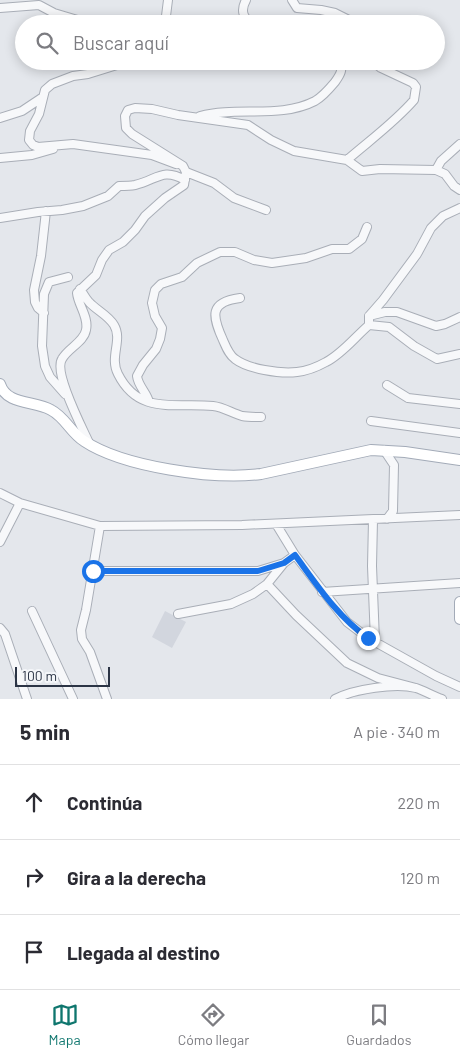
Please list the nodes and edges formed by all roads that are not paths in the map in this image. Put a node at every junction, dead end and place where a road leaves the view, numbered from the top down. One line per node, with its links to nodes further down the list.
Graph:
1 (168, 0): 6 (street)
2 (246, 0): 7 (street)
3 (292, 0): 8 (street)
4 (0, 8): 5 (street)
5 (61, 15)
6 (167, 15)
7 (243, 15)
8 (339, 15)
9 (101, 70): 12 (street)
10 (342, 70): 13 (street)
11 (385, 70): 18 (street)
12 (43, 97): 14 (street); 16 (street)
13 (196, 117): 18 (street); 20 (street)
14 (0, 118)
15 (460, 144): 19 (street)
16 (61, 145): 17 (street); 20 (street)
17 (0, 158)
18 (347, 160): 19 (street)
19 (436, 170): 21 (street)
20 (185, 172): 23 (street); 24 (street); 28 (street)
21 (460, 190)
22 (460, 208): 31 (street)
23 (266, 210)
24 (46, 211): 25 (street); 30 (street)
25 (0, 218)
26 (367, 227): 38 (street)
27 (68, 277): 30 (street)
28 (80, 289): 37 (street); 38 (street)
29 (240, 298): 33 (street)
30 (44, 313): 37 (street)
31 (369, 316): 32 (street); 33 (street)
32 (460, 317)
33 (369, 325): 34 (street)
34 (460, 354)
35 (0, 384): 43 (main road)
36 (387, 386): 39 (street)
37 (69, 398): 43 (street)
38 (149, 402): 40 (street)
39 (460, 404)
40 (261, 417)
41 (371, 421): 42 (street)
42 (460, 433)
43 (90, 445): 44 (main road)
44 (384, 450): 45 (main road); 49 (street)
45 (460, 460)
46 (0, 492): 47 (street)
47 (20, 502): 52 (street); 53 (street)
48 (460, 515): 49 (street)
49 (387, 519): 50 (street)
50 (373, 520): 51 (street); 59 (street)
51 (276, 524): 52 (street); 54 (street)
52 (100, 526): 56 (street)
53 (0, 542)
54 (295, 555): 55 (street); 60 (street)
55 (284, 563): 56 (street); 58 (street)
56 (93, 571): 71 (street)
57 (460, 582): 59 (street)
58 (267, 584): 63 (street); 68 (street)
59 (374, 590): 60 (street); 66 (street)
60 (322, 592): 66 (street)
61 (460, 602): 64 (main road)
62 (32, 611): 70 (street)
63 (178, 614)
64 (460, 619)
65 (0, 628): 69 (street)
66 (375, 641): 67 (street)
67 (460, 687)
68 (416, 688): 72 (street); 73 (street)
69 (27, 699)
70 (72, 699)
71 (107, 699)
72 (334, 699)
73 (442, 699)

